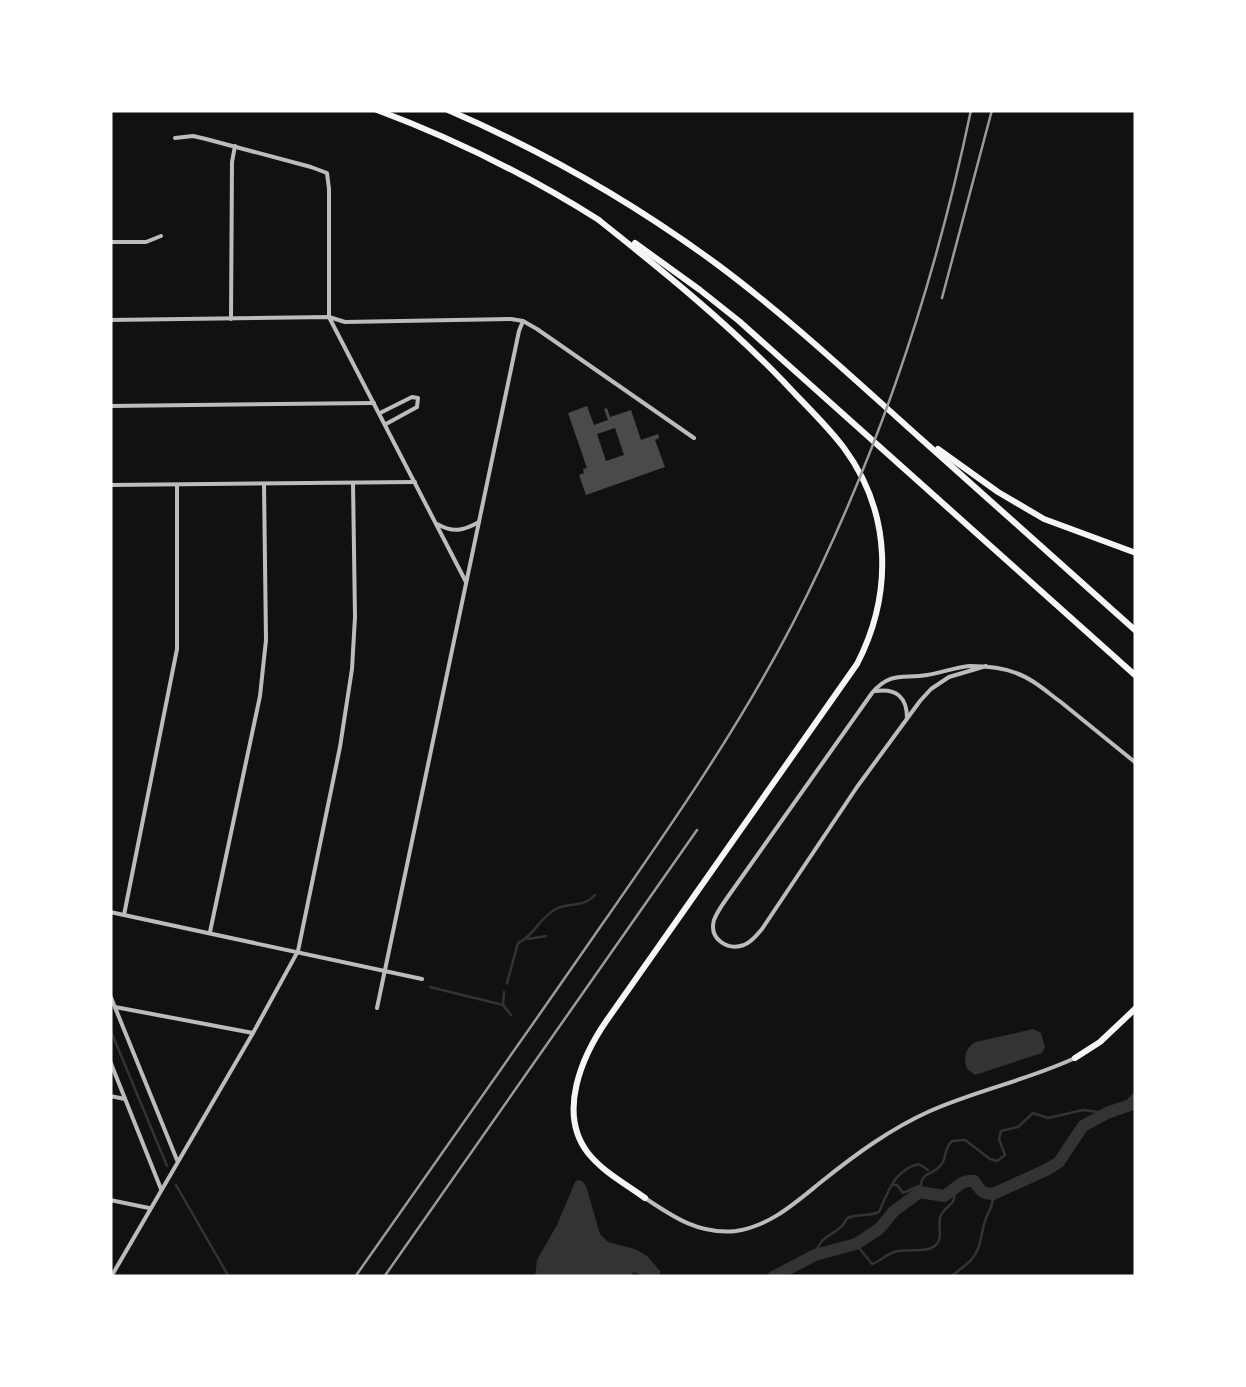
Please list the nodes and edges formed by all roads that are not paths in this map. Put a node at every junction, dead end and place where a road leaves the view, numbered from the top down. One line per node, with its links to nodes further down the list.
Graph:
1 (377, 110): 5 (highway)
2 (448, 110): 16 (highway)
3 (175, 138): 4 (street)
4 (235, 146): 8 (street); 9 (street)
5 (600, 220): 29 (highway); 50 (highway)
6 (161, 236): 7 (street)
7 (110, 242)
8 (330, 316): 9 (street); 11 (street); 12 (street)
9 (231, 319): 10 (street)
10 (110, 320)
11 (524, 321): 17 (street); 24 (street)
12 (374, 403): 13 (street); 14 (street)
13 (110, 406)
14 (380, 413): 15 (street); 15 (street)
15 (386, 424): 18 (street)
16 (908, 428): 25 (highway); 27 (highway)
17 (694, 438)
18 (415, 482): 19 (street); 23 (street)
19 (353, 483): 20 (street); 36 (street)
20 (264, 484): 22 (street); 35 (street)
21 (110, 485): 22 (street)
22 (177, 485): 34 (street)
23 (435, 522): 24 (street); 26 (street)
24 (479, 522): 26 (street)
25 (1136, 553)
26 (466, 582): 37 (street)
27 (1136, 631)
28 (986, 666): 30 (street); 31 (street); 32 (street)
29 (1136, 676)
30 (872, 693): 31 (street); 31 (street)
31 (907, 718)
32 (1136, 763)
33 (110, 912): 34 (street)
34 (124, 915): 35 (street)
35 (210, 932): 36 (street)
36 (298, 951): 37 (street); 43 (street)
37 (385, 971): 38 (street); 41 (street)
38 (422, 979)
39 (110, 995): 40 (street)
40 (115, 1007): 43 (street); 48 (street)
41 (377, 1008)
42 (1136, 1008): 44 (highway)
43 (253, 1033): 48 (street)
44 (1075, 1058): 50 (street)
45 (110, 1061): 47 (street)
46 (110, 1096): 47 (street)
47 (125, 1099): 49 (street)
48 (177, 1160): 49 (street)
49 (161, 1189): 52 (street)
50 (644, 1198)
51 (110, 1200): 52 (street)
52 (150, 1208): 53 (street)
53 (110, 1277)

